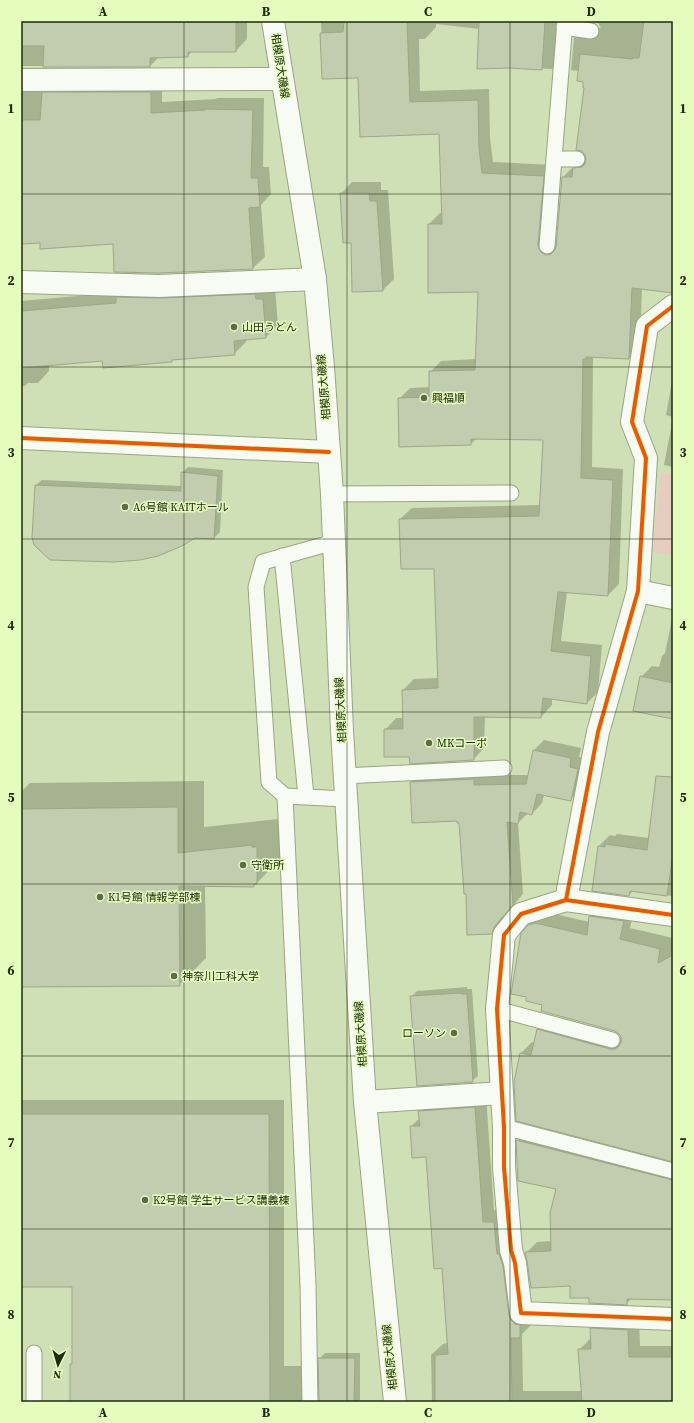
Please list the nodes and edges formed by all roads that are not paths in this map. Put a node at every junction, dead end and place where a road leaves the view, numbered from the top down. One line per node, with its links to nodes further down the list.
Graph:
1 (273, 21): 4 (street, 相模原大磯線)
2 (565, 24): 3 (lane); 7 (lane)
3 (591, 31)
4 (282, 79): 5 (street); 9 (street, 相模原大磯線)
5 (21, 80)
6 (577, 159): 7 (lane)
7 (554, 160): 8 (lane)
8 (547, 246)
9 (315, 279): 10 (street); 13 (street, 相模原大磯線)
10 (21, 282)
11 (673, 306): 18 (street)
12 (21, 438): 13 (street)
13 (329, 452): 15 (street, 相模原大磯線)
14 (511, 493): 15 (lane)
15 (332, 494): 16 (street, 相模原大磯線)
16 (334, 542): 17 (lane); 21 (street, 相模原大磯線)
17 (282, 556): 22 (lane); 23 (lane)
18 (638, 591): 19 (street); 25 (street)
19 (673, 598)
20 (504, 768): 21 (lane)
21 (344, 776): 24 (street, 相模原大磯線)
22 (285, 796): 23 (lane); 36 (lane)
23 (306, 796): 24 (lane)
24 (346, 799): 30 (street, 相模原大磯線)
25 (566, 900): 26 (street); 27 (street)
26 (673, 915)
27 (497, 1009): 28 (lane); 29 (street)
28 (612, 1040)
29 (502, 1093): 30 (street); 31 (street)
30 (365, 1102): 37 (street, 相模原大磯線)
31 (504, 1127): 32 (lane); 33 (street)
32 (673, 1171)
33 (673, 1319)
34 (34, 1352): 35 (lane)
35 (34, 1402)
36 (310, 1402)
37 (395, 1402)

